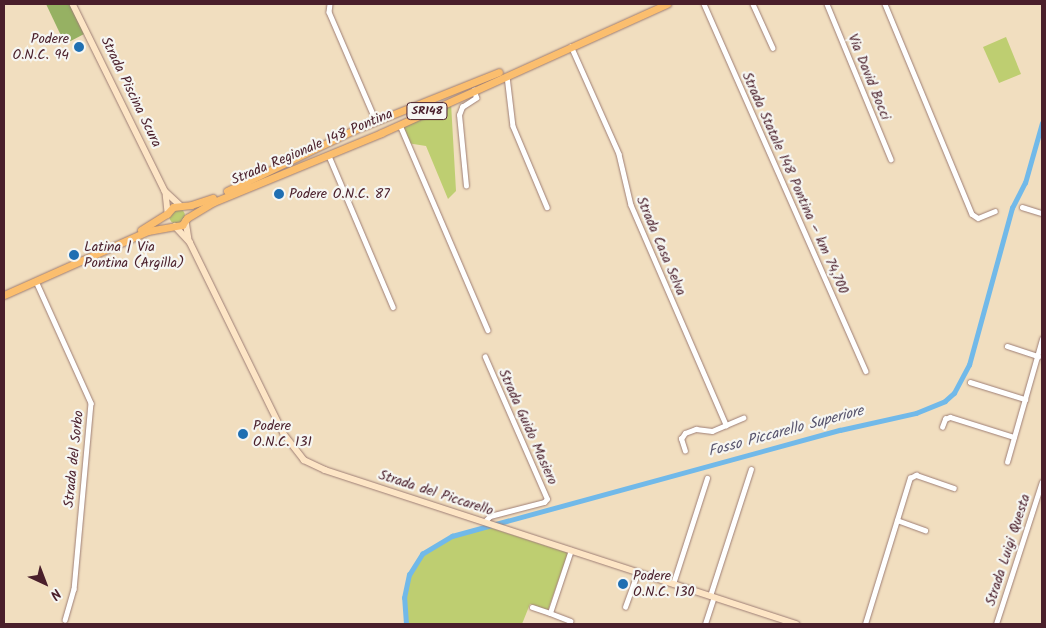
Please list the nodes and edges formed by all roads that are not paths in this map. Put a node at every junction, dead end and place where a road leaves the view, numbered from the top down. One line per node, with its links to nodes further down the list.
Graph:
1 (74, 4): 18 (street, Strada Piscina Scura)
2 (330, 4): 13 (street)
3 (657, 4): 13 (main road, Strada Regionale 148 Pontina / SR148)
4 (667, 4): 9 (main road, Strada Regionale 148 Pontina / SR148)
5 (704, 4): 37 (street, Strada Statale 148 Pontina – km 74,700)
6 (753, 4): 10 (street)
7 (828, 4): 16 (street, Via David Bocci)
8 (885, 4): 22 (street)
9 (571, 46): 11 (main road, Strada Regionale 148 Pontina / SR148); 41 (street, Strada Casa Selva)
10 (773, 48)
11 (507, 74): 12 (main road, Strada Regionale 148 Pontina / SR148); 20 (street)
12 (474, 89): 14 (main road, Strada Regionale 148 Pontina / SR148); 17 (street)
13 (376, 121): 19 (main road, Strada Regionale 148 Pontina / SR148)
14 (400, 125): 15 (main road, Strada Regionale 148 Pontina / SR148); 32 (street)
15 (328, 156): 25 (main road, Strada Regionale 148 Pontina / SR148); 31 (street)
16 (891, 158)
17 (466, 186)
18 (166, 191): 19 (street, Strada Piscina Scura); 23 (street, Strada Piscina Scura)
19 (182, 206): 23 (main road, Strada Regionale 148 Pontina / SR148); 25 (main road)
20 (547, 207)
21 (1022, 207): 24 (street)
22 (996, 211)
23 (168, 212): 26 (main road); 29 (main road, Strada Regionale 148 Pontina / SR148)
24 (1042, 213)
25 (187, 219): 26 (main road, Strada Regionale 148 Pontina / SR148); 27 (street, Strada del Piccarello)
26 (174, 225): 27 (street, Strada del Piccarello); 28 (main road, Strada Regionale 148 Pontina / SR148)
27 (190, 242): 51 (street, Strada del Piccarello)
28 (36, 281): 30 (main road, Strada Regionale 148 Pontina / SR148); 60 (street, Strada del Sorbo)
29 (4, 290)
30 (4, 295)
31 (393, 306)
32 (488, 330)
33 (1042, 339): 35 (street)
34 (1007, 346): 35 (street)
35 (1038, 356): 39 (street)
36 (486, 357): 51 (street, Strada Guido Masiero)
37 (866, 371)
38 (970, 382): 39 (street)
39 (1025, 399): 43 (street)
40 (743, 418): 41 (street)
41 (726, 425): 44 (street)
42 (942, 427): 43 (street)
43 (1014, 437): 45 (street)
44 (685, 451)
45 (1007, 462)
46 (751, 469): 56 (street)
47 (707, 478): 55 (street)
48 (1042, 482): 65 (street, Strada Luigi Questa)
49 (954, 488): 50 (street)
50 (897, 520): 52 (street); 64 (street)
51 (484, 522): 53 (street, Strada del Piccarello)
52 (925, 530)
53 (571, 550): 54 (street, Strada del Piccarello); 59 (street)
54 (638, 572): 55 (street, Strada del Piccarello); 58 (street)
55 (673, 584): 56 (street, Strada del Piccarello)
56 (712, 597): 62 (street); 63 (street, Strada del Piccarello)
57 (532, 607): 59 (street)
58 (625, 607)
59 (550, 613): 61 (street)
60 (65, 620)
61 (571, 620)
62 (705, 624)
63 (796, 624)
64 (865, 624)
65 (996, 624)

